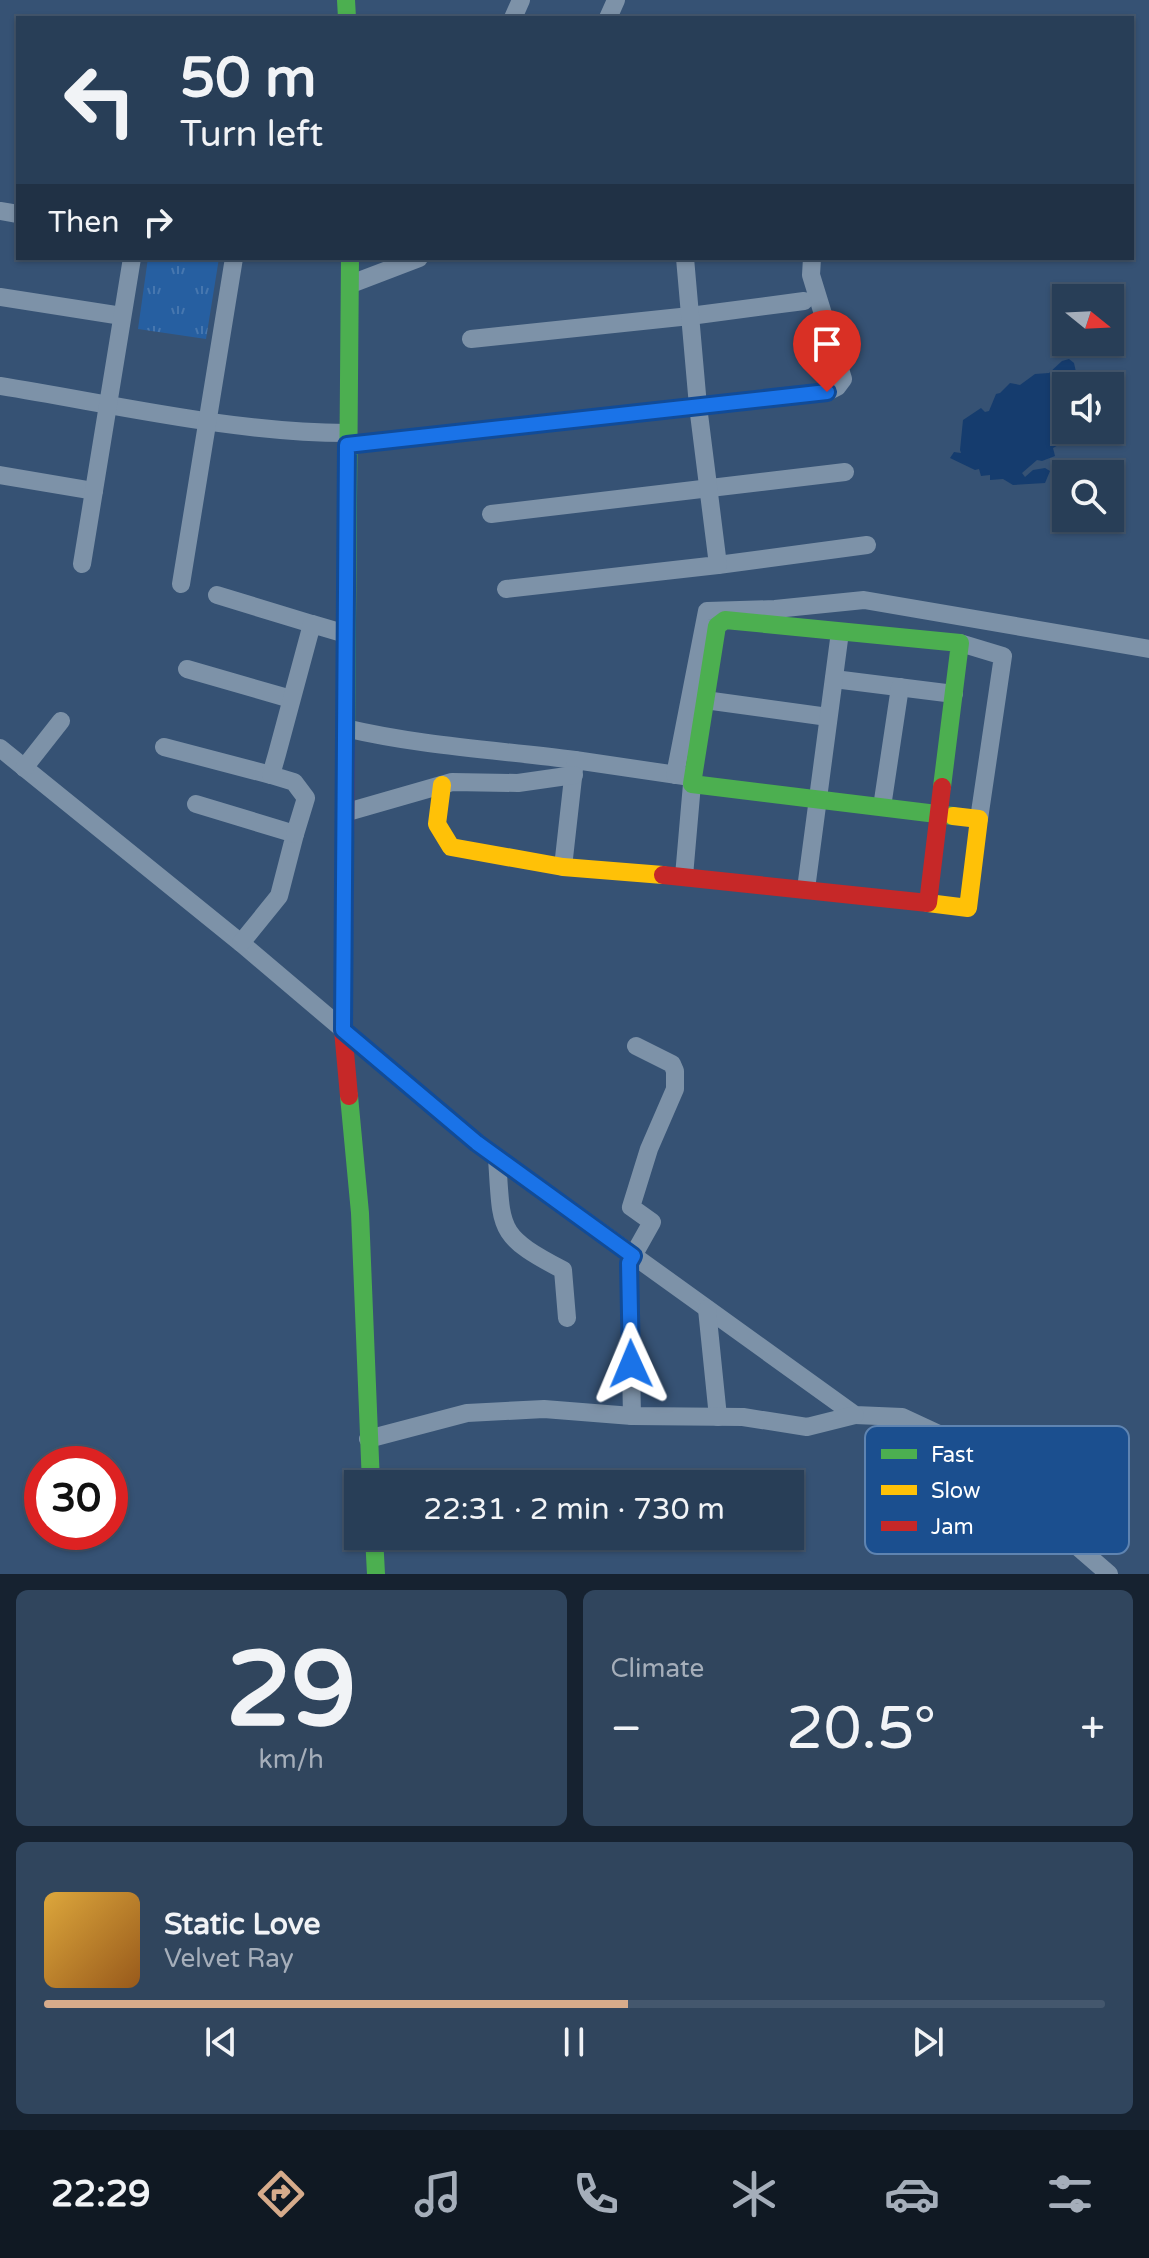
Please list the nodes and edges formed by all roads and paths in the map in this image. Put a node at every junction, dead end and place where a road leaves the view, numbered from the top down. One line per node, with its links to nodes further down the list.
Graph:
1 (132, 260): 10 (street)
2 (234, 260): 16 (street)
3 (350, 260): 7 (street)
4 (414, 260): 7 (street)
5 (685, 260): 11 (street)
6 (812, 260): 15 (street)
7 (351, 284): 17 (street)
8 (0, 297): 10 (street)
9 (804, 301): 11 (street)
10 (122, 316): 14 (street)
11 (690, 316): 12 (street); 15 (street)
12 (471, 339)
13 (0, 386): 14 (street)
14 (109, 403): 16 (street); 21 (street)
15 (698, 406): 17 (street); 20 (street)
16 (209, 421): 17 (street); 26 (street)
17 (347, 439): 31 (street)
18 (845, 472): 20 (street)
19 (0, 475): 21 (street)
20 (708, 490): 22 (street); 25 (street)
21 (94, 491): 24 (street)
22 (491, 514)
23 (867, 545): 25 (street)
24 (82, 564)
25 (718, 565): 27 (street)
26 (181, 584)
27 (506, 589)
28 (217, 595): 29 (street)
29 (312, 624): 31 (street); 38 (street)
30 (840, 632): 32 (street); 35 (street); 39 (street)
31 (346, 634): 42 (street)
32 (960, 643): 37 (street); 55 (street)
33 (1149, 649): 48 (street)
34 (187, 669): 38 (street)
35 (834, 679): 36 (street); 40 (street)
36 (900, 687): 37 (street); 52 (street)
37 (954, 694): 54 (street)
38 (291, 699): 47 (street)
39 (705, 700): 40 (street); 48 (street)
40 (828, 717): 50 (street)
41 (61, 721): 45 (street)
42 (345, 728): 46 (street); 53 (street)
43 (164, 747): 47 (street)
44 (0, 748): 45 (street)
45 (24, 768): 61 (street)
46 (575, 768): 48 (street); 49 (street); 57 (street)
47 (271, 775): 56 (street)
48 (686, 779): 50 (street); 58 (street)
49 (442, 785): 53 (street); 57 (street)
50 (817, 799): 52 (street); 59 (street)
51 (196, 804): 56 (street)
52 (882, 807): 54 (street)
53 (344, 813): 62 (street)
54 (939, 814): 55 (street); 60 (street)
55 (979, 819): 60 (street)
56 (295, 834): 61 (street)
57 (563, 867): 58 (street)
58 (684, 876): 59 (street)
59 (806, 889): 60 (street)
60 (928, 903)
61 (241, 943): 62 (street)
62 (343, 1030): 64 (street); 72 (street)
63 (636, 1046): 65 (street)
64 (497, 1158): 65 (street); 67 (street)
65 (633, 1256): 66 (street); 69 (street)
66 (707, 1309): 68 (street); 70 (street)
67 (567, 1318)
68 (855, 1415): 70 (street); 71 (street)
69 (632, 1416): 70 (street); 72 (street)
70 (718, 1417)
71 (921, 1426)
72 (368, 1439): 73 (street)
73 (370, 1470)
74 (375, 1550): 76 (street)
75 (1086, 1554): 77 (street)
76 (376, 1574)
77 (1109, 1574)

